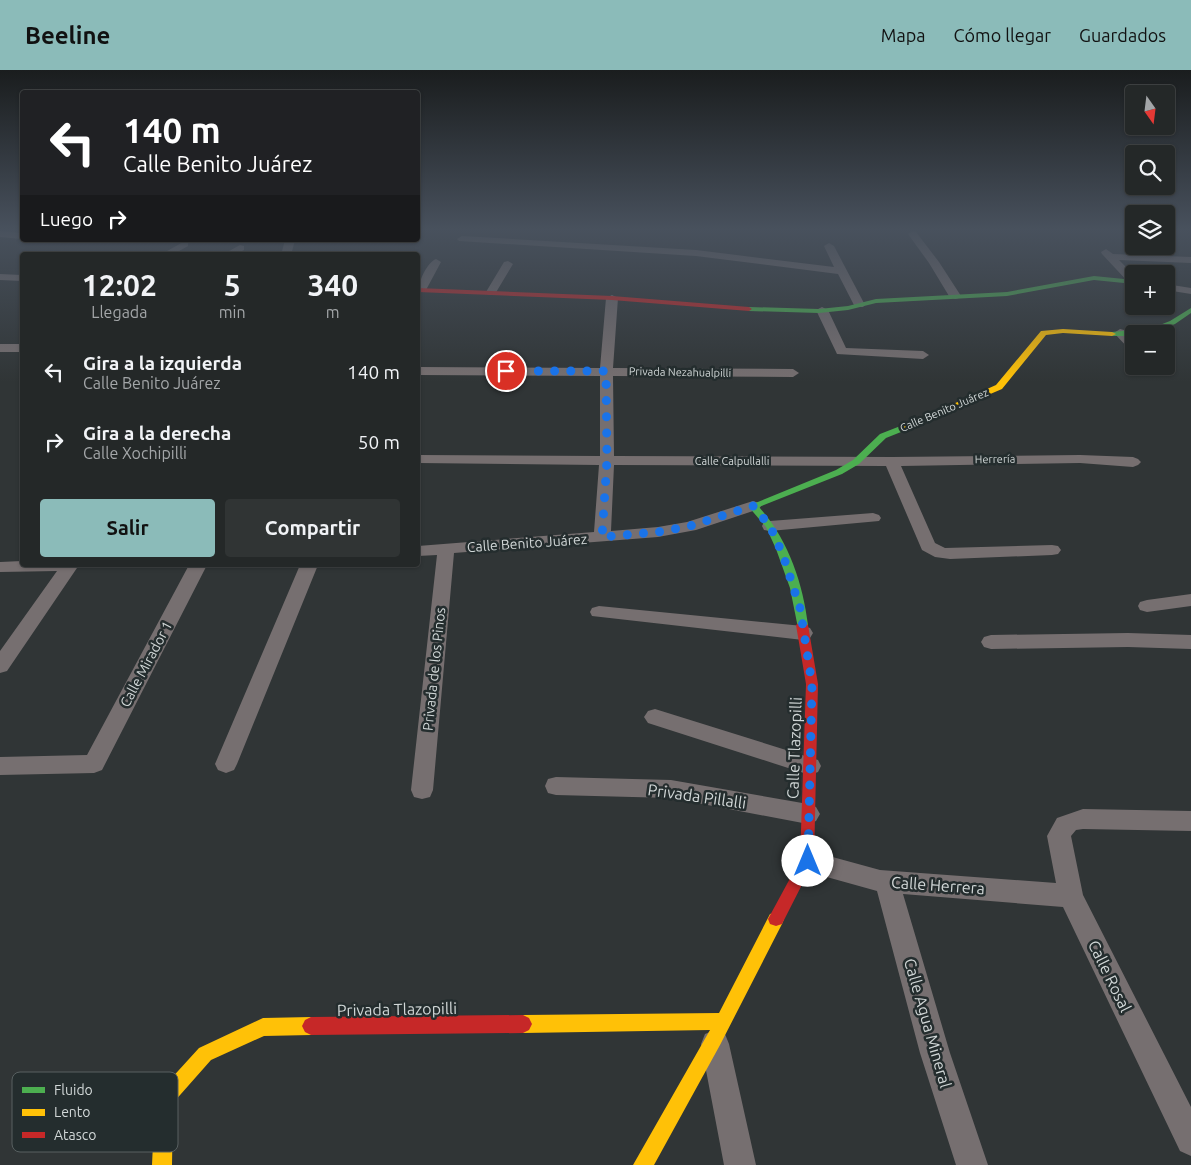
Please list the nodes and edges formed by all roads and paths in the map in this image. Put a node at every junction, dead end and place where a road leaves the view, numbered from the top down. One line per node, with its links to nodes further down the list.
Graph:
1 (498, 280): 8 (street)
2 (847, 280): 11 (street)
3 (945, 280): 9 (street)
4 (1084, 280): 9 (street)
5 (1175, 288): 7 (street)
6 (420, 290): 8 (street)
7 (1191, 291)
8 (491, 292): 10 (street)
9 (955, 296): 11 (street)
10 (612, 298): 12 (street); 20 (street)
11 (859, 305): 12 (street)
12 (822, 310): 18 (street)
13 (1191, 310): 14 (street, Calle Benito Juárez)
14 (1120, 333): 15 (street); 24 (street, Calle Benito Juárez)
15 (1125, 338)
16 (0, 348): 17 (street)
17 (20, 348)
18 (923, 355)
19 (420, 370): 20 (street, Privada Nezahualpilli)
20 (606, 371): 21 (street, Privada Nezahualpilli); 23 (street)
21 (793, 373)
22 (420, 459): 23 (street, Calle Calpullalli)
23 (607, 460): 24 (street, Calle Calpullalli); 30 (street)
24 (856, 462): 25 (street, Herrería); 27 (street)
25 (892, 462): 26 (street, Herrería); 32 (street)
26 (1133, 462)
27 (753, 506): 29 (street, Calle Tlazopilli); 30 (street, Calle Benito Juárez)
28 (873, 518): 29 (street)
29 (770, 526): 42 (street, Calle Tlazopilli)
30 (602, 537): 31 (street, Calle Benito Juárez)
31 (446, 549): 33 (street, Calle Benito Juárez); 51 (street, Privada de los Pinos)
32 (1052, 550)
33 (420, 551)
34 (20, 566): 35 (street)
35 (0, 567)
36 (69, 567): 45 (street)
37 (197, 567): 48 (street, Calle Mirador 1)
38 (308, 567): 47 (street)
39 (1191, 600): 40 (street)
40 (1147, 606)
41 (599, 612): 42 (street)
42 (803, 633): 49 (street, Calle Tlazopilli)
43 (990, 642): 44 (street)
44 (1191, 642)
45 (0, 666)
46 (654, 718): 49 (street)
47 (226, 764)
48 (0, 766)
49 (810, 766): 52 (street, Calle Tlazopilli)
50 (556, 786): 52 (street, Privada Pillalli)
51 (422, 790)
52 (808, 814): 54 (street, Calle Tlazopilli)
53 (1191, 820): 56 (street, Calle Rosal)
54 (808, 861): 55 (street, Calle Herrera); 57 (street, Calle Tlazopilli)
55 (887, 880): 56 (street, Calle Herrera); 64 (street, Calle Agua Mineral)
56 (1071, 896): 59 (street, Calle Rosal)
57 (718, 1030): 58 (street, Privada Tlazopilli); 62 (street, Calle Tlazopilli); 63 (street)
58 (178, 1084)
59 (1191, 1140)
60 (162, 1152): 61 (street, Privada Tlazopilli)
61 (162, 1165)
62 (643, 1165)
63 (740, 1165)
64 (972, 1165)

